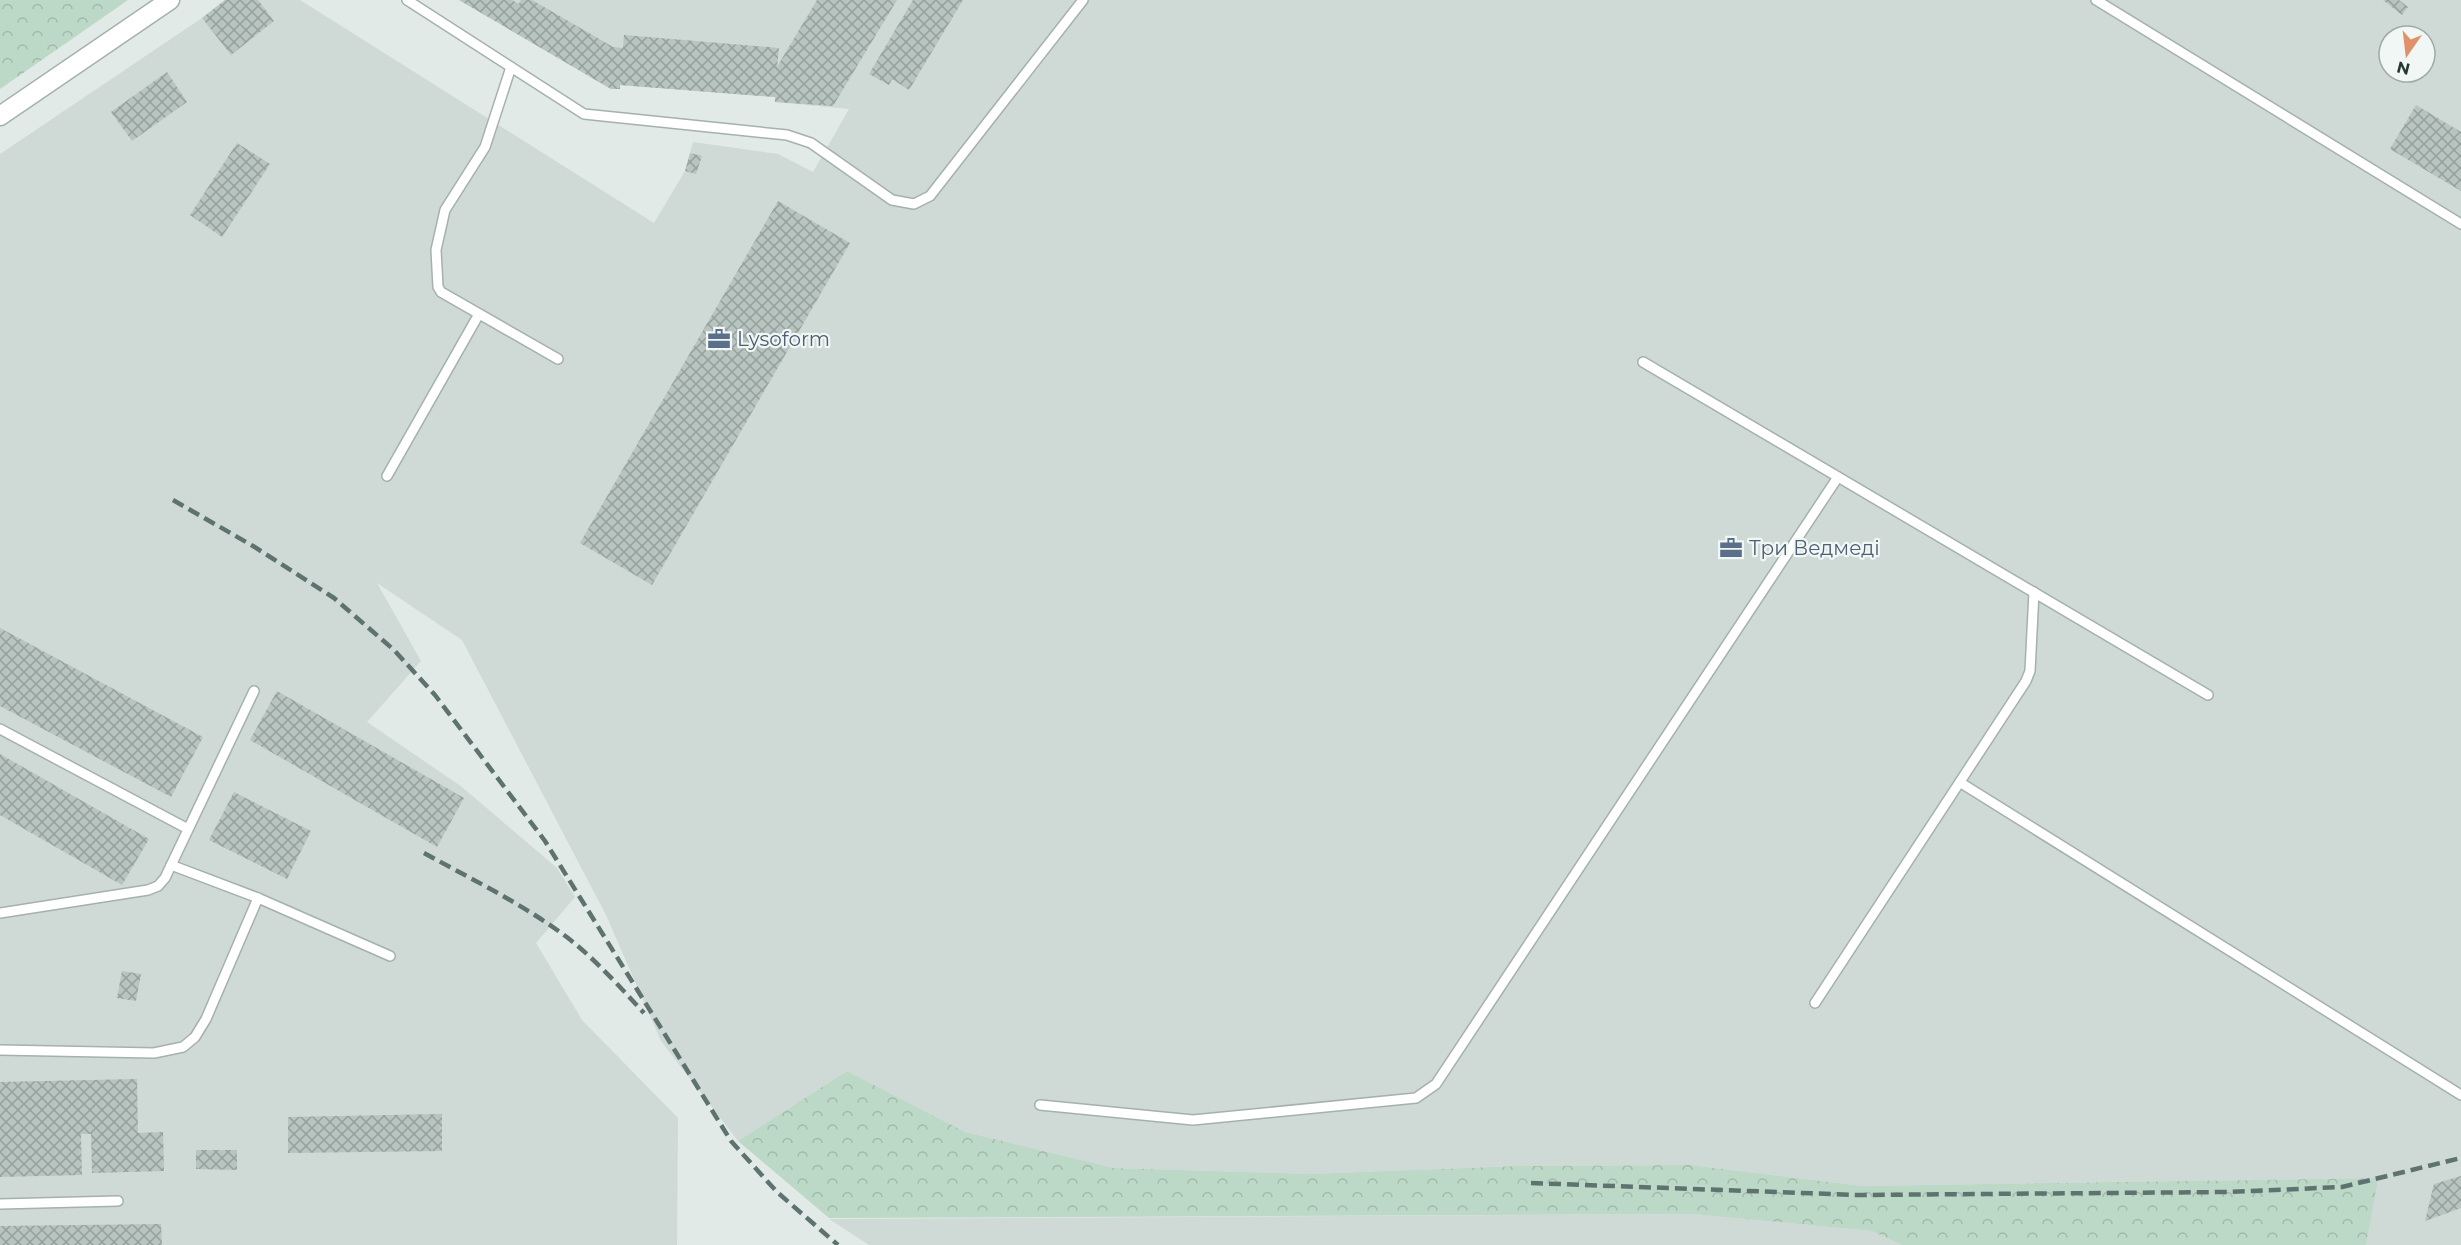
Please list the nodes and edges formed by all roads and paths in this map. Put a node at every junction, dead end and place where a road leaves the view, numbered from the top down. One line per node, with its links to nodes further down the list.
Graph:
1 (170, 0): 6 (street)
2 (407, 0): 5 (lane)
3 (1083, 0): 5 (lane)
4 (2096, 0): 7 (lane)
5 (511, 67): 8 (lane)
6 (0, 116)
7 (2461, 224)
8 (479, 314): 9 (lane); 11 (lane)
9 (558, 359)
10 (1643, 362): 12 (lane)
11 (387, 476)
12 (1838, 477): 13 (lane); 26 (lane)
13 (2034, 592): 15 (lane); 17 (lane)
14 (254, 691): 18 (lane)
15 (2208, 695)
16 (0, 729): 18 (lane)
17 (1960, 783): 23 (lane); 25 (lane)
18 (189, 829): 19 (lane)
19 (171, 865): 20 (lane); 21 (lane)
20 (258, 898): 22 (lane); 24 (lane)
21 (0, 913)
22 (390, 956)
23 (1815, 1003)
24 (0, 1050)
25 (2461, 1095)
26 (1040, 1105)
27 (118, 1201): 28 (lane)
28 (0, 1204)

